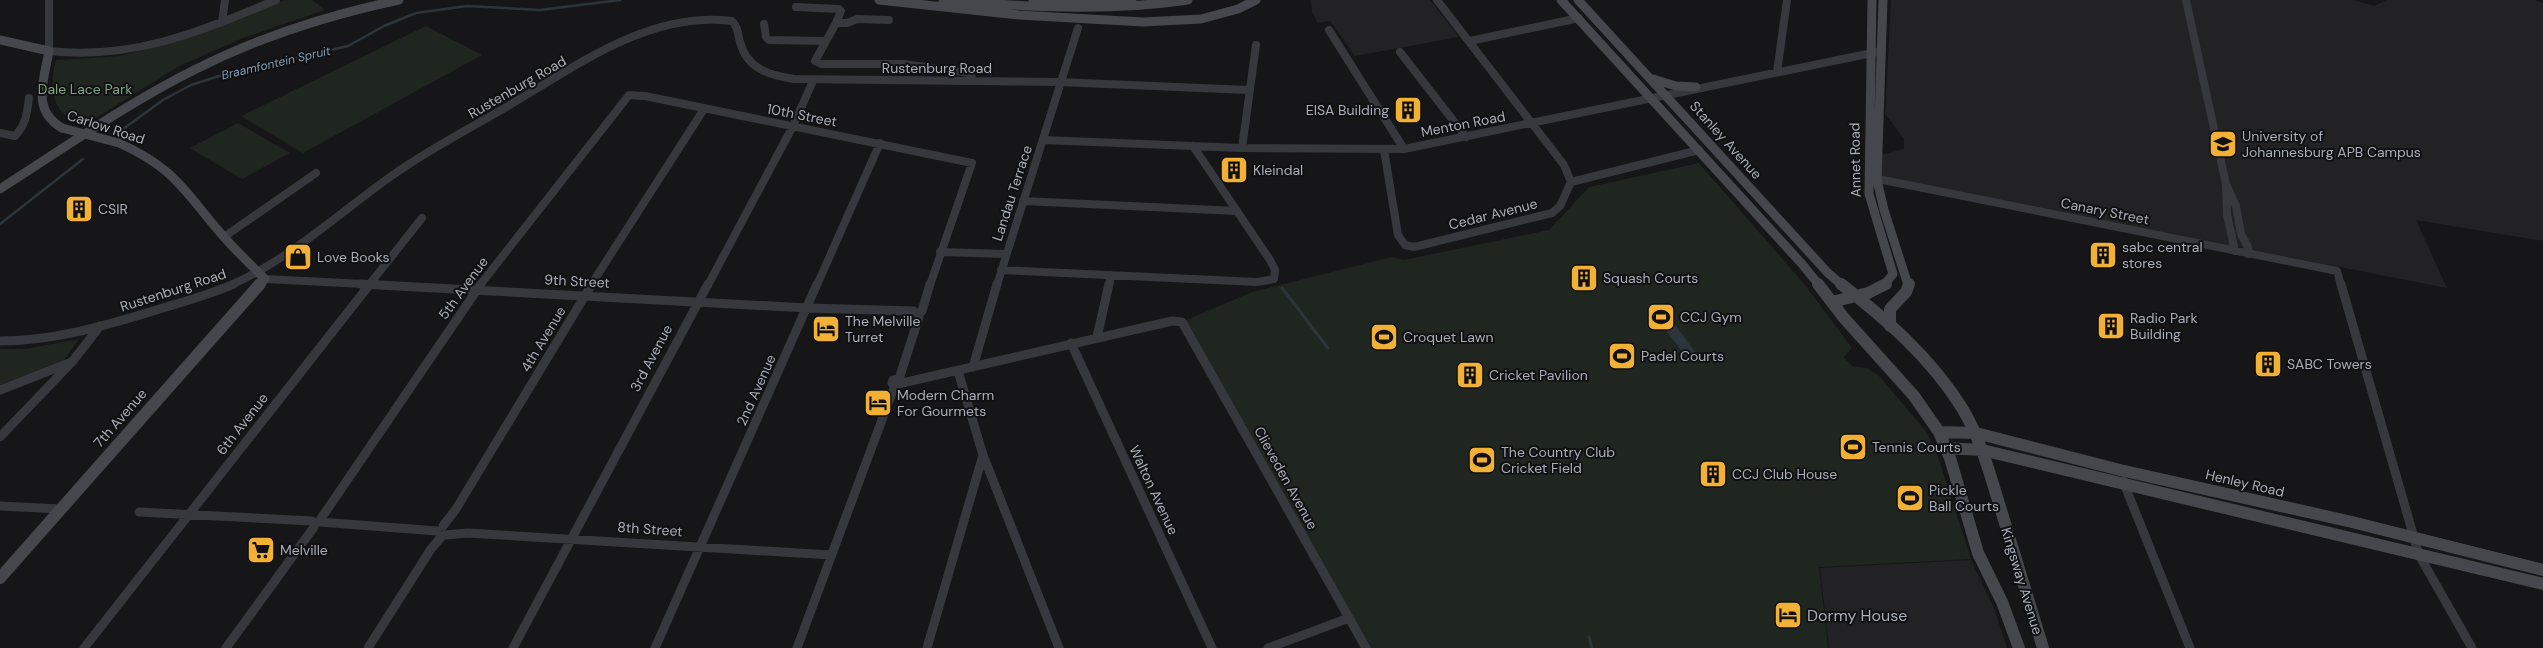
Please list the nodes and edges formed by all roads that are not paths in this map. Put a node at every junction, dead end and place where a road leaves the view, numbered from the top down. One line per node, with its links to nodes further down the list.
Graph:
1 (49, 0): 30 (street, Carlow Road)
2 (225, 0): 21 (street)
3 (276, 0): 21 (street)
4 (398, 0): 60 (main road)
5 (879, 0): 10 (main road)
6 (943, 0): 9 (main road)
7 (1033, 0): 8 (main road)
8 (1132, 0)
9 (1188, 0)
10 (1256, 0)
11 (1437, 0): 28 (street)
12 (1562, 0): 19 (main road, Stanley Avenue)
13 (1579, 0): 34 (main road, Stanley Avenue)
14 (1787, 0): 33 (street)
15 (1872, 0): 32 (main road, Annet Road)
16 (1883, 0): 32 (main road, Annet Road)
17 (2186, 0): 59 (street)
18 (796, 7): 22 (street)
19 (1579, 18): 28 (street); 42 (main road, Stanley Avenue)
20 (889, 20): 22 (street)
21 (222, 22): 30 (street)
22 (836, 23): 27 (street)
23 (764, 24): 27 (street)
24 (1078, 28): 37 (street, Landau Terrace)
25 (1329, 30): 53 (street)
26 (0, 40): 30 (main road)
27 (826, 41): 35 (street)
28 (1470, 41): 45 (street)
29 (1256, 45): 39 (street)
30 (49, 51): 64 (main road, Carlow Road, bridge)
31 (1400, 52): 48 (street)
32 (1876, 52): 33 (street, Menton Road); 57 (main road, Annet Road)
33 (1777, 72): 38 (street, Menton Road)
34 (1651, 78): 38 (main road); 40 (main road, Stanley Avenue)
35 (972, 80): 36 (street, Rustenburg Road); 37 (street, Rustenburg Road)
36 (814, 81): 46 (street, 3rd Avenue); 72 (street, Rustenburg Road)
37 (1059, 82): 39 (street); 49 (street, Landau Terrace)
38 (1696, 88): 40 (street, Menton Road)
39 (1249, 90): 52 (street)
40 (1665, 94): 42 (street, Menton Road); 75 (main road, Stanley Avenue)
41 (629, 95): 44 (street, 10th Street); 74 (street, 5th Avenue)
42 (1651, 97): 45 (street, Menton Road); 55 (main road, Stanley Avenue)
43 (29, 98): 47 (street)
44 (704, 109): 46 (street, 10th Street); 76 (street, 4th Avenue)
45 (1531, 123): 48 (street, Menton Road); 58 (street)
46 (793, 126): 50 (street, 10th Street); 77 (street, 3rd Avenue)
47 (0, 133)
48 (1466, 137): 53 (street, Menton Road)
49 (1043, 140): 51 (street, Menton Road); 61 (street, Landau Terrace)
50 (880, 143): 66 (street, 10th Street); 80 (street, 2nd Avenue)
51 (1193, 146): 52 (street, Menton Road); 62 (street)
52 (1242, 148): 54 (street, Menton Road)
53 (1404, 149): 54 (street, Menton Road)
54 (1384, 150): 58 (street, Cedar Avenue)
55 (1699, 150): 58 (street); 79 (main road, Stanley Avenue)
56 (316, 173): 64 (street)
57 (1873, 178): 65 (street, Canary Street); 75 (main road, Annet Road); 84 (main road, Annet Road)
58 (1571, 182)
59 (2226, 184): 65 (street); 68 (street)
60 (0, 189)
61 (1023, 201): 62 (street); 67 (street, Landau Terrace)
62 (1237, 211): 71 (street)
63 (422, 218): 73 (street, 6th Avenue)
64 (224, 237): 72 (main road, Carlow Road)
65 (2236, 251): 68 (street, Canary Street)
66 (940, 252): 67 (street); 78 (street)
67 (1006, 254): 69 (street, Landau Terrace)
68 (2248, 254): 70 (street, Canary Street)
69 (1001, 270): 71 (street); 89 (street, Landau Terrace)
70 (2337, 271): 108 (street)
71 (1111, 275): 85 (street)
72 (261, 276): 73 (street, 9th Street); 83 (street, Rustenburg Road); 102 (main road, 7th Avenue)
73 (368, 285): 74 (street, 9th Street); 104 (street, 6th Avenue)
74 (476, 290): 76 (street, 9th Street); 105 (street, 5th Avenue)
75 (1855, 294): 79 (main road, Annet Road); 84 (main road, Kingsway Avenue)
76 (584, 296): 77 (street, 9th Street); 106 (street, 4th Avenue)
77 (696, 302): 80 (street, 9th Street); 107 (street, 3rd Avenue)
78 (924, 302): 82 (street)
79 (1832, 302): 93 (main road, Kingsway Avenue)
80 (808, 308): 81 (street, 9th Street); 109 (street, 2nd Avenue)
81 (897, 312): 82 (street, 9th Street)
82 (916, 313): 91 (street)
83 (100, 326): 86 (street, Rustenburg Road); 88 (street)
84 (1890, 326): 94 (main road, Kingsway Avenue)
85 (1097, 337): 87 (street); 115 (street, Clieveden Avenue)
86 (0, 341)
87 (1071, 343): 89 (street); 124 (street, Walton Avenue)
88 (72, 362): 92 (street); 95 (street)
89 (973, 367): 90 (street)
90 (958, 371): 91 (street); 98 (street)
91 (896, 382): 110 (street)
92 (0, 390)
93 (1939, 432): 94 (main road, Henley Road); 96 (main road, Kingsway Avenue)
94 (1976, 433): 97 (main road, Kingsway Avenue); 99 (main road, Henley Road)
95 (0, 437)
96 (1946, 448): 97 (main road); 127 (main road, Kingsway Avenue)
97 (1982, 450): 100 (main road); 128 (main road, Kingsway Avenue)
98 (983, 455): 122 (street); 123 (street)
99 (2120, 470): 100 (street); 108 (main road, Henley Road)
100 (2124, 484): 111 (main road); 129 (street)
101 (0, 506): 102 (street)
102 (61, 509): 113 (main road, 7th Avenue)
103 (139, 512): 104 (street, 8th Street)
104 (188, 514): 105 (street, 8th Street); 116 (street, 6th Avenue)
105 (314, 523): 106 (street, 8th Street); 117 (street, 5th Avenue)
106 (443, 531): 107 (street, 8th Street); 118 (street, 4th Avenue)
107 (572, 538): 109 (street, 8th Street); 119 (street, 3rd Avenue)
108 (2413, 538): 111 (street); 112 (main road, Henley Road)
109 (702, 546): 110 (street, 8th Street); 120 (street, 2nd Avenue)
110 (831, 554): 121 (street)
111 (2419, 555): 114 (main road); 130 (street)
112 (2543, 570)
113 (0, 578)
114 (2543, 584)
115 (1349, 618): 125 (street); 126 (street, Clieveden Avenue)
116 (84, 648)
117 (226, 648)
118 (368, 648)
119 (513, 648)
120 (655, 648)
121 (797, 648)
122 (927, 648)
123 (1059, 648)
124 (1212, 648)
125 (1268, 648)
126 (1366, 648)
127 (2019, 648)
128 (2043, 648)
129 (2190, 648)
130 (2472, 648)

